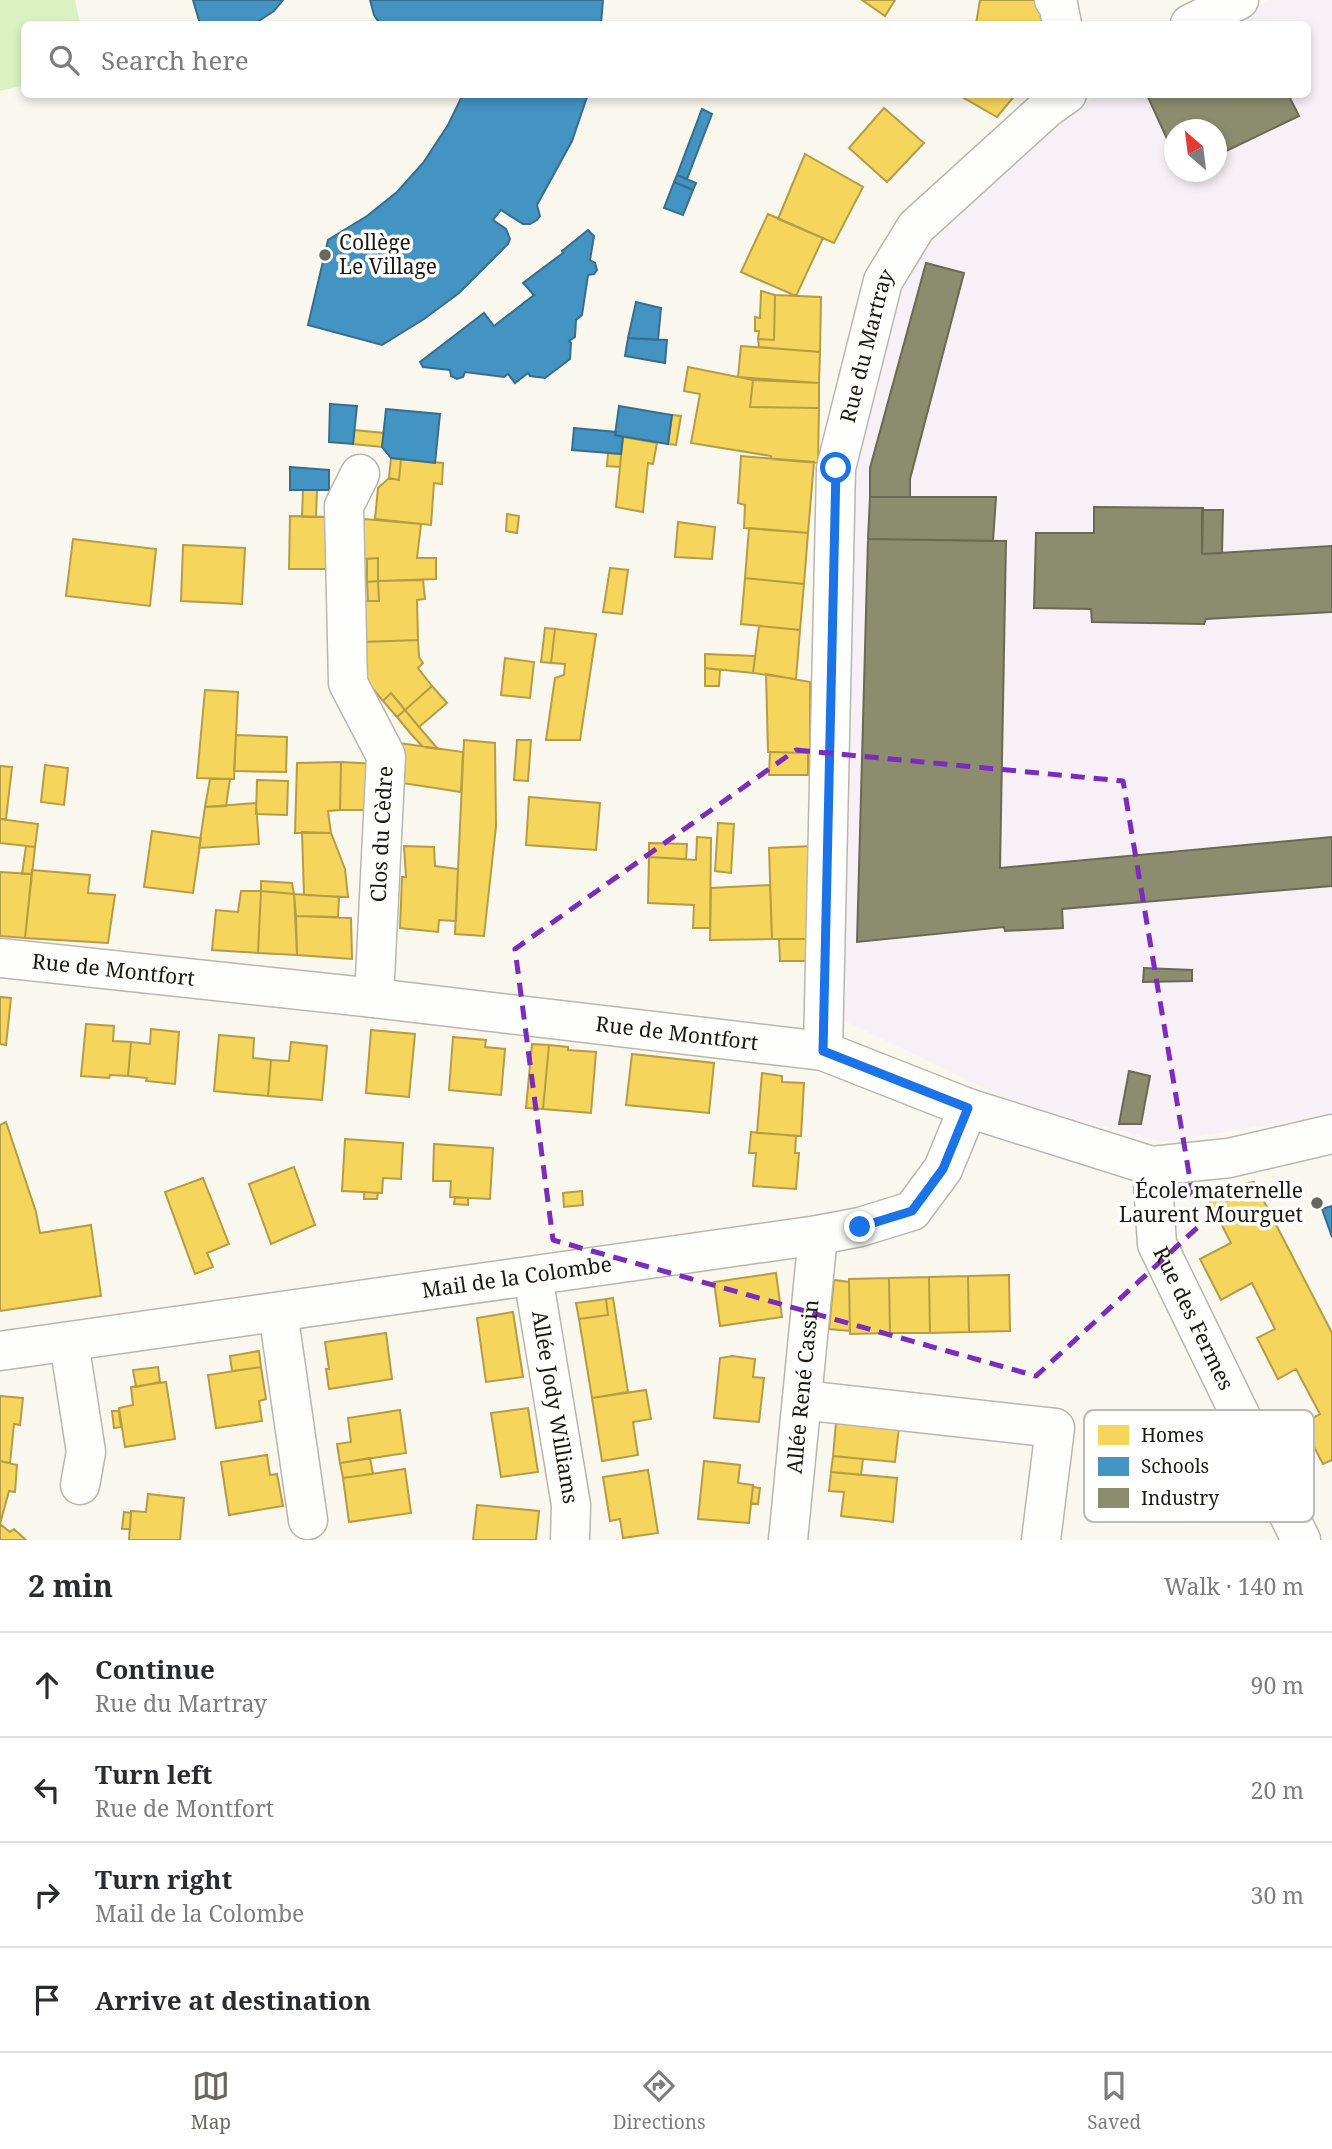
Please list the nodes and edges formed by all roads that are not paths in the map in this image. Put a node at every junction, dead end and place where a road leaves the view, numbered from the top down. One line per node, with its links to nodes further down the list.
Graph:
1 (1054, 0): 3 (street)
2 (1239, 0): 4 (street)
3 (1061, 21)
4 (1196, 21)
5 (1061, 98): 9 (street, Rue du Martray)
6 (360, 474): 8 (street, Clos du Cèdre)
7 (0, 958): 8 (street, Rue de Montfort)
8 (374, 998): 9 (street, Rue de Montfort)
9 (823, 1051): 10 (street, Rue de Montfort)
10 (968, 1108): 12 (street, Rue de Montfort); 13 (street, Mail de la Colombe)
11 (1332, 1134): 12 (street, Rue de Montfort)
12 (1152, 1166): 19 (street, Rue des Fermes)
13 (818, 1235): 14 (street, Mail de la Colombe); 18 (street, Allée René Cassin)
14 (533, 1276): 15 (street, Mail de la Colombe); 23 (street, Allée Jody Williams)
15 (278, 1312): 16 (street, Mail de la Colombe); 21 (street)
16 (69, 1342): 17 (street, Mail de la Colombe); 20 (street)
17 (0, 1351)
18 (802, 1400): 24 (street, Allée René Cassin); 25 (street)
19 (1238, 1410)
20 (80, 1485)
21 (308, 1520)
22 (1292, 1522): 26 (street, Rue des Fermes)
23 (570, 1540)
24 (788, 1540)
25 (1041, 1540)
26 (1301, 1540)

